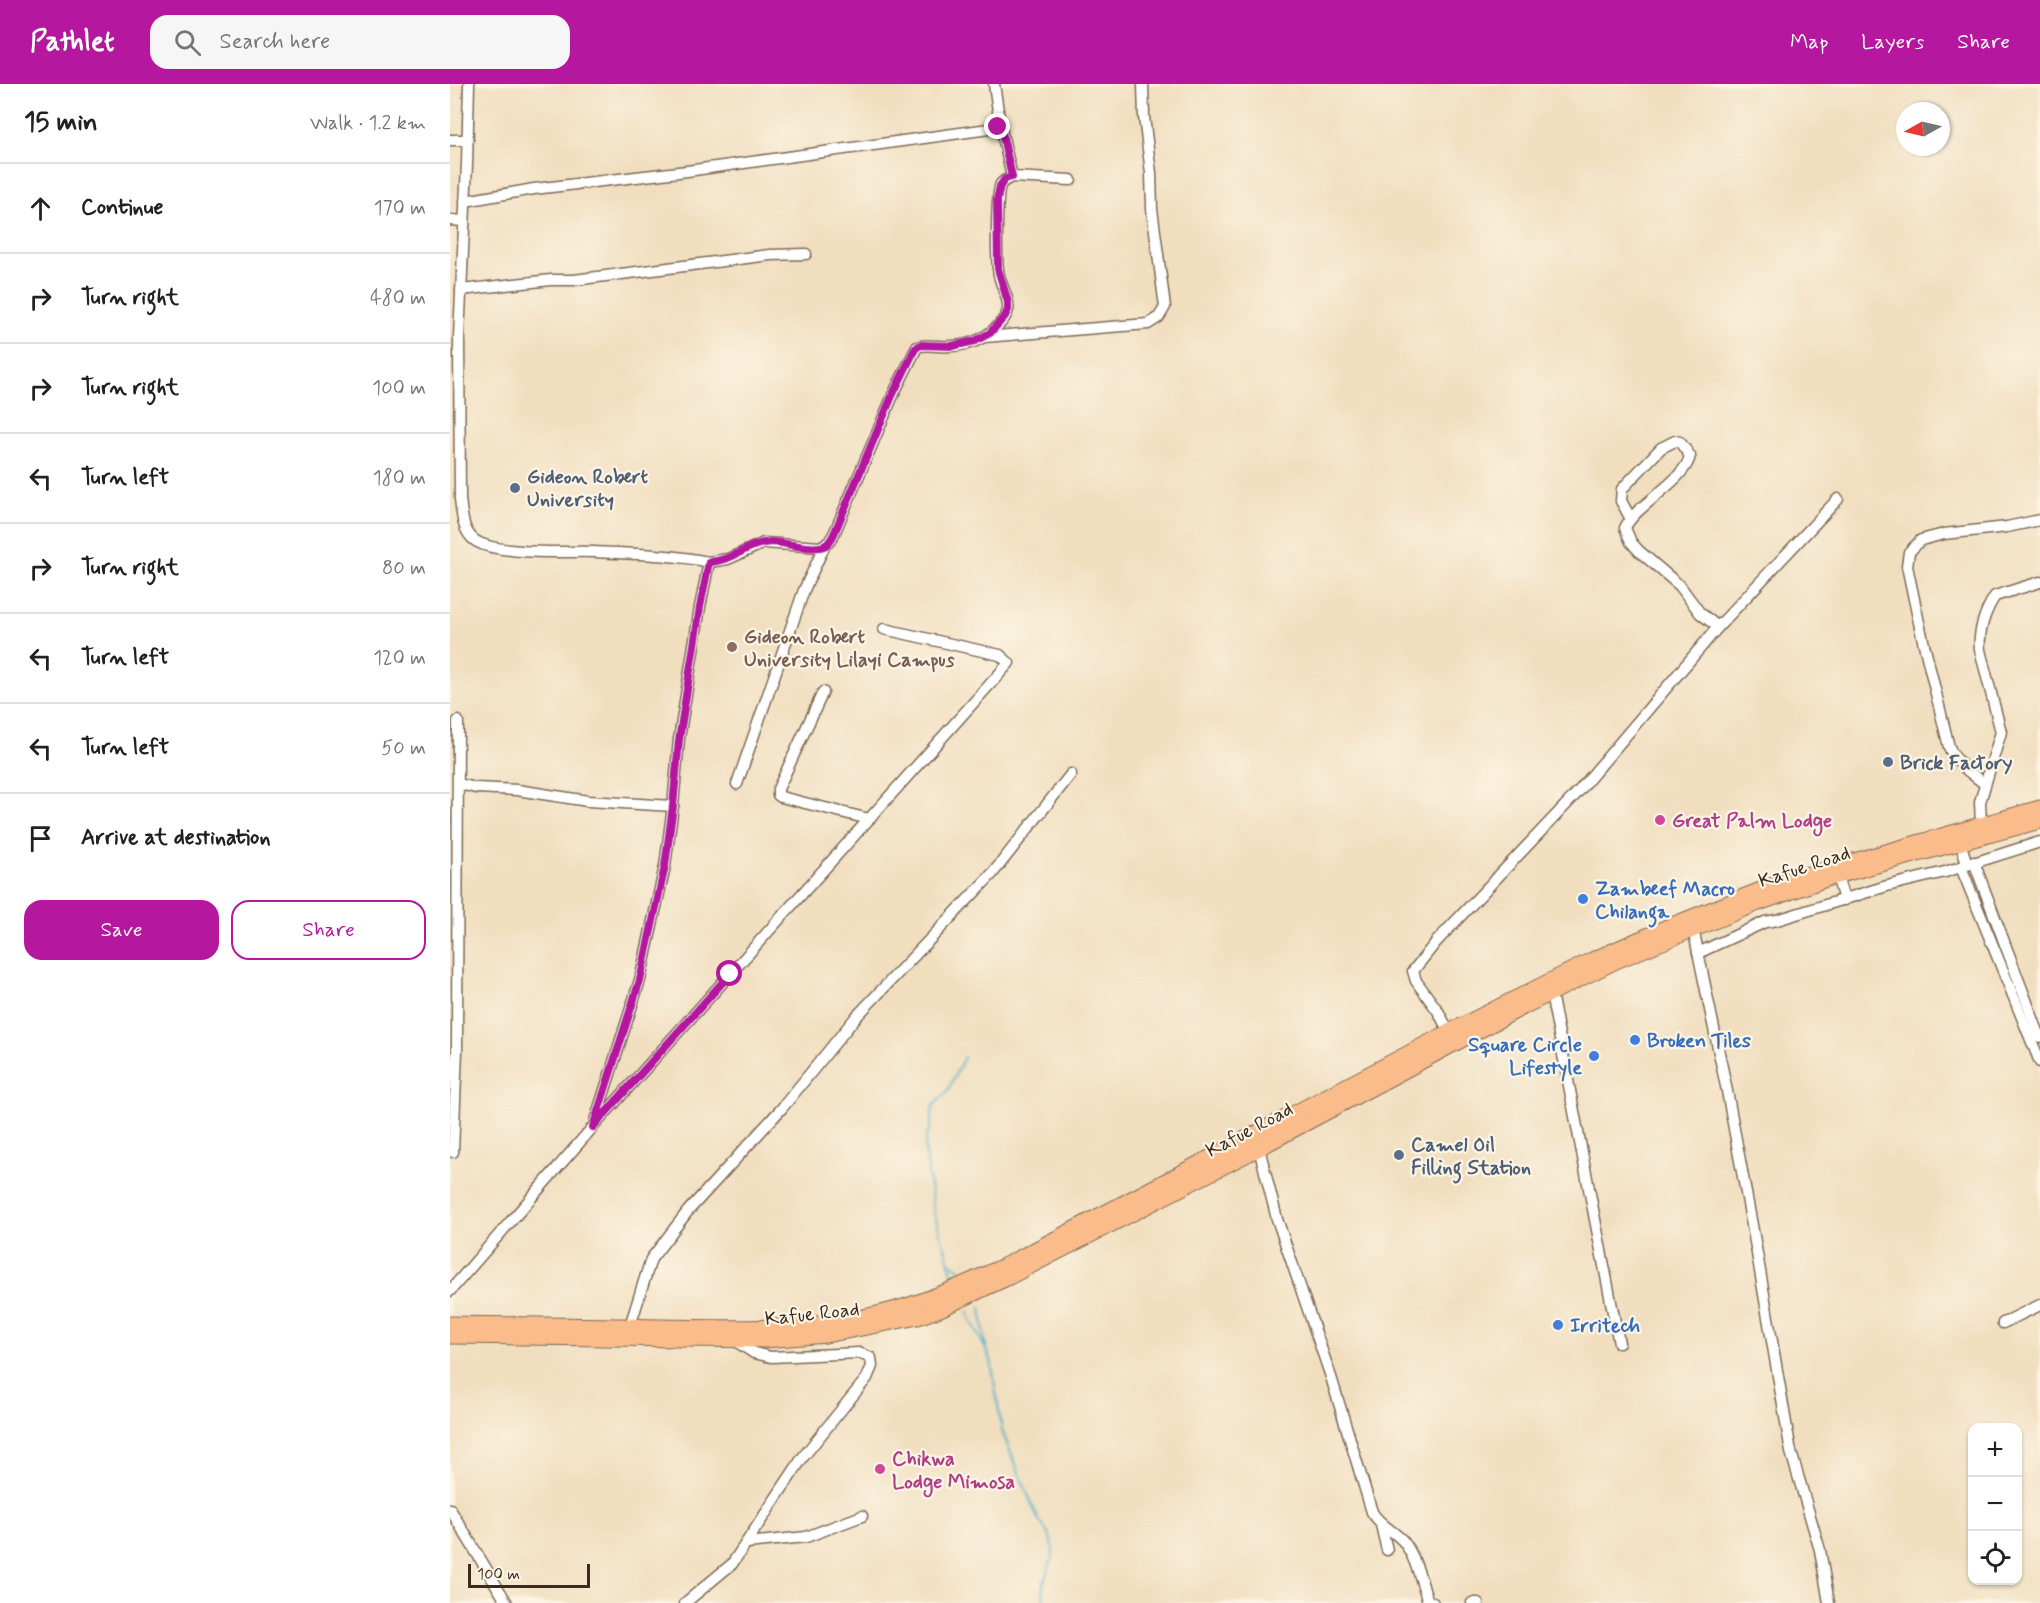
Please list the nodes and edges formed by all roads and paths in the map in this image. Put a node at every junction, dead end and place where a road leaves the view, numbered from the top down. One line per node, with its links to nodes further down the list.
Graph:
1 (469, 84): 6 (street)
2 (994, 84): 4 (street)
3 (1143, 84): 14 (street)
4 (1000, 124): 7 (street); 9 (street)
5 (450, 140): 6 (street)
6 (468, 140): 9 (street)
7 (1012, 177): 8 (street); 14 (street)
8 (1071, 180)
9 (465, 201): 11 (street)
10 (450, 220): 11 (street)
11 (464, 220): 13 (street)
12 (806, 254): 13 (street)
13 (461, 290): 19 (street)
14 (984, 337): 18 (street)
15 (1838, 499): 21 (street)
16 (1631, 519): 16 (street); 21 (street)
17 (2040, 520): 28 (street)
18 (825, 545): 19 (street); 26 (street)
19 (709, 562): 29 (street)
20 (2040, 582): 28 (street)
21 (1718, 627): 42 (street)
22 (884, 629): 31 (street)
23 (823, 692): 31 (street)
24 (458, 721): 27 (street)
25 (1071, 774): 52 (street)
26 (737, 783)
27 (459, 784): 29 (street); 47 (street)
28 (1985, 784): 33 (street)
29 (673, 806): 45 (street)
30 (2040, 808): 33 (highway, Kafue Road)
31 (869, 819): 45 (street)
32 (2040, 821): 34 (highway, Kafue Road)
33 (1981, 824): 42 (highway, Kafue Road)
34 (1960, 842): 36 (street); 37 (highway, Kafue Road)
35 (2040, 842): 36 (street)
36 (1967, 864): 38 (street); 43 (street); 44 (street)
37 (1838, 876): 38 (street); 39 (highway, Kafue Road)
38 (1844, 900): 40 (street)
39 (1693, 928): 40 (street); 41 (highway, Kafue Road)
40 (1698, 953): 66 (street)
41 (1551, 993): 46 (highway, Kafue Road); 55 (street)
42 (1449, 1032): 52 (highway, Kafue Road)
43 (2040, 1038)
44 (2040, 1062)
45 (593, 1127): 48 (street)
46 (1259, 1148): 54 (highway, Kafue Road); 58 (street)
47 (453, 1152)
48 (450, 1291)
49 (2040, 1305): 50 (street)
50 (2003, 1323)
51 (450, 1324): 52 (highway, Kafue Road)
52 (630, 1326)
53 (450, 1336): 54 (highway, Kafue Road)
54 (734, 1340): 59 (street)
55 (1619, 1343)
56 (450, 1509): 61 (street)
57 (862, 1516): 59 (street)
58 (1381, 1525): 60 (street); 63 (street)
59 (747, 1543): 62 (street)
60 (1387, 1550)
61 (507, 1603)
62 (685, 1603)
63 (1433, 1603)
64 (1472, 1603): 65 (street)
65 (1478, 1603)
66 (1829, 1603)

